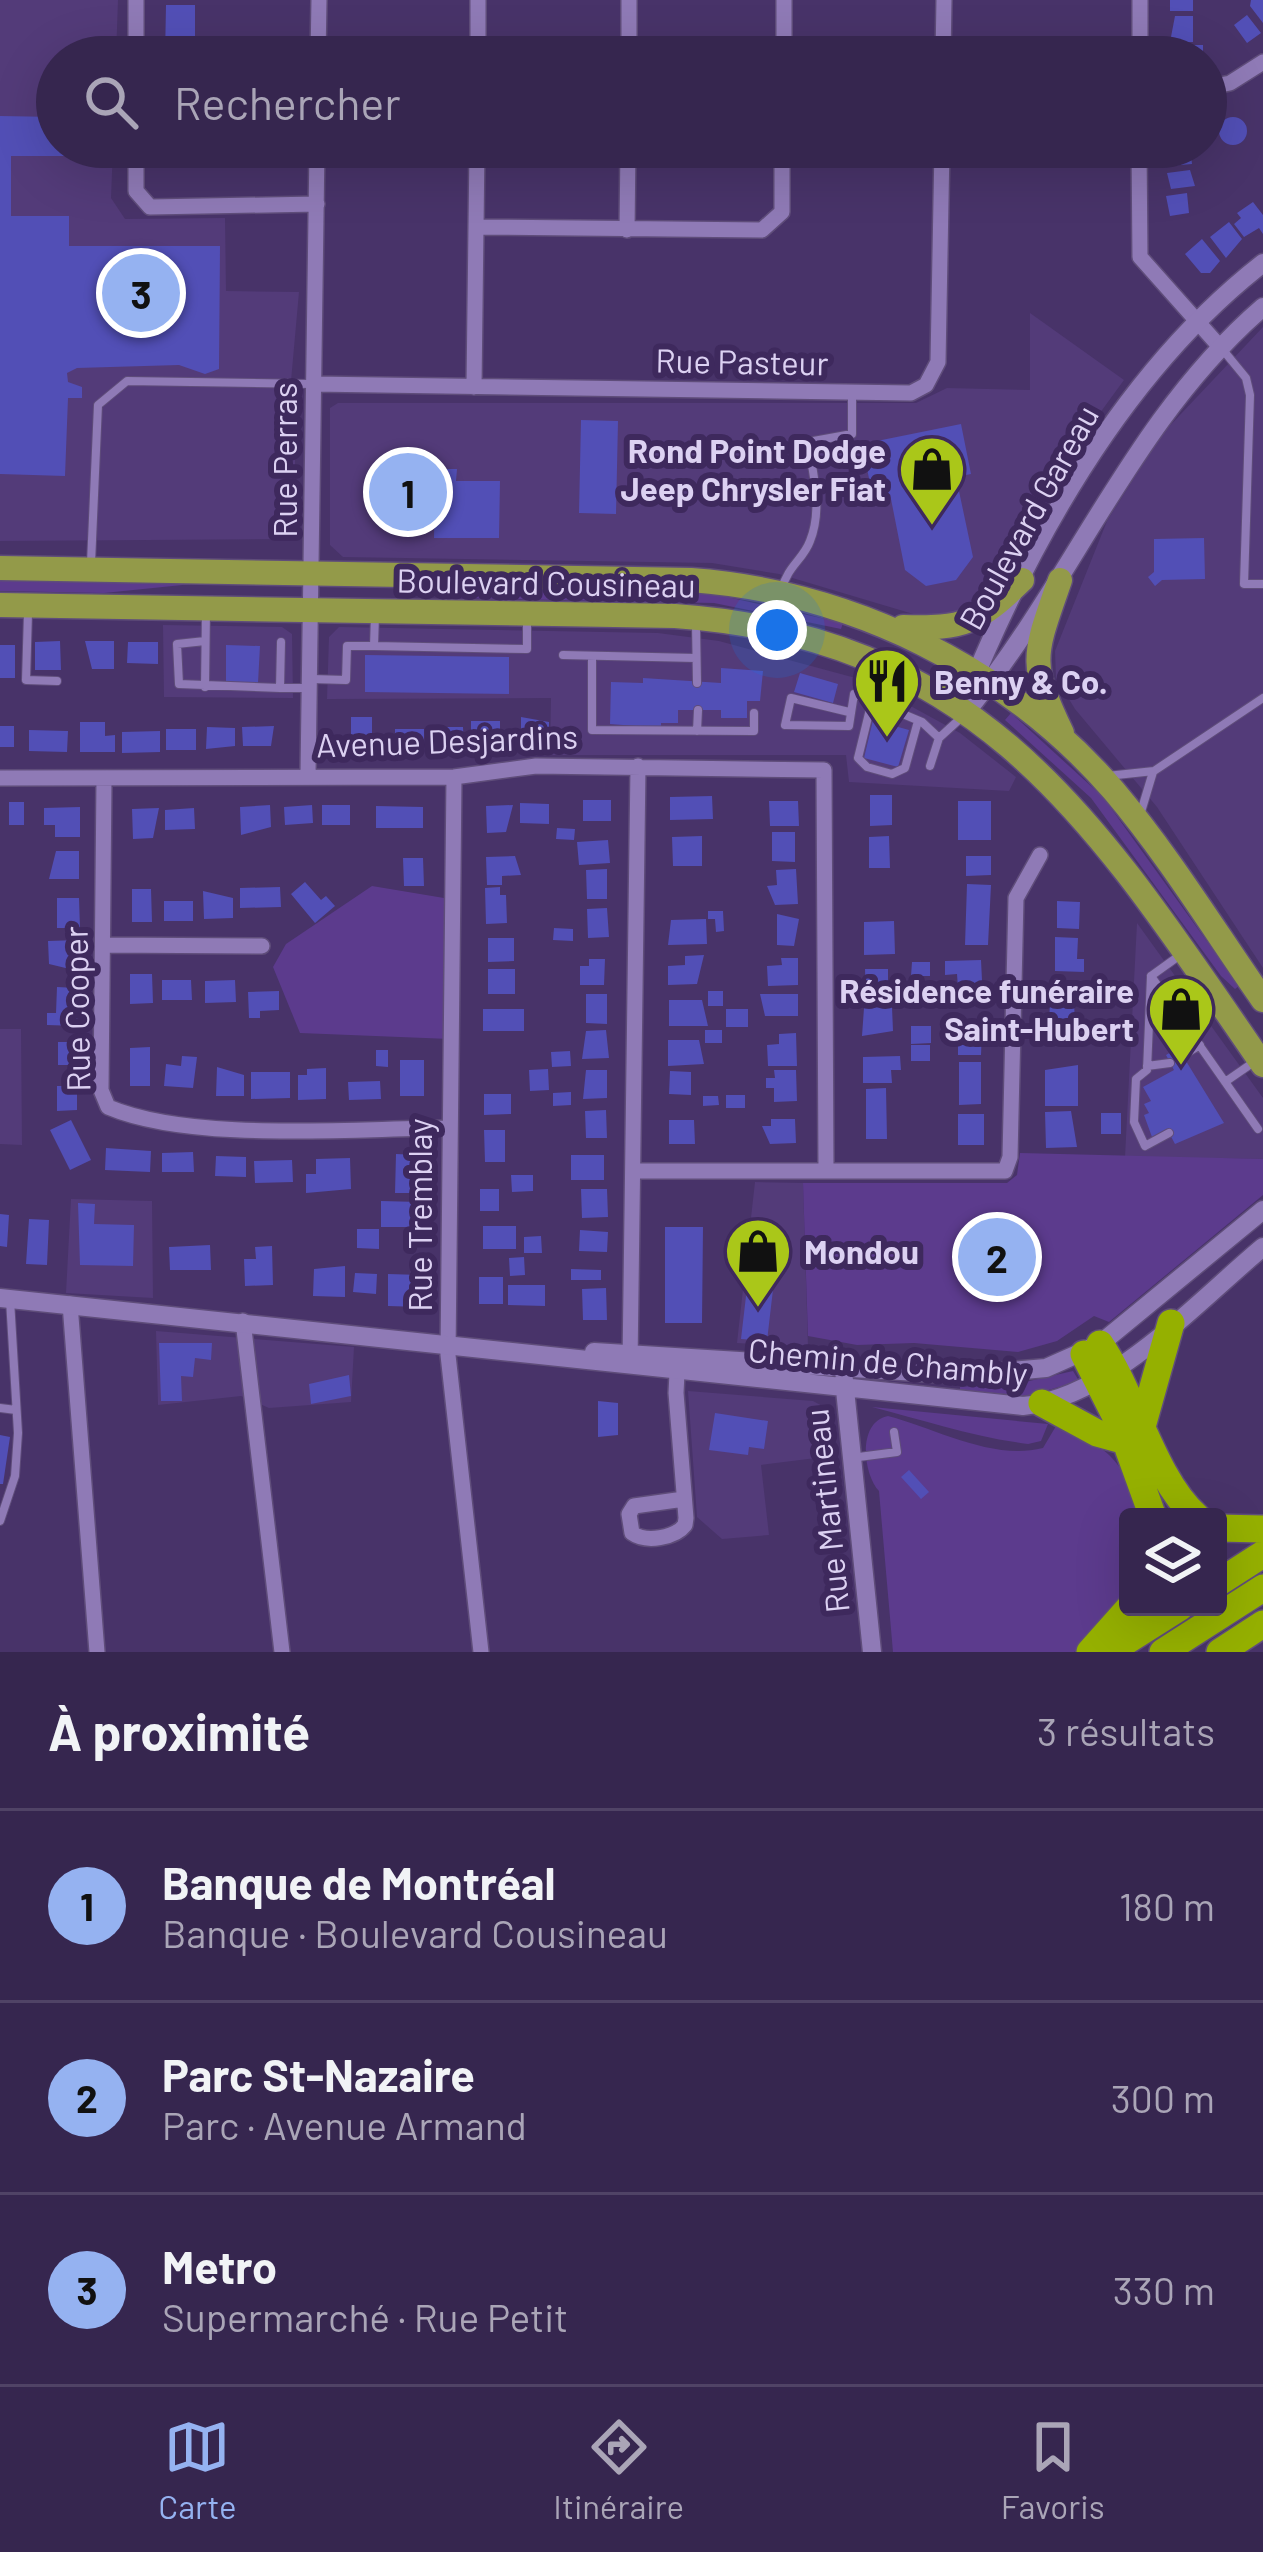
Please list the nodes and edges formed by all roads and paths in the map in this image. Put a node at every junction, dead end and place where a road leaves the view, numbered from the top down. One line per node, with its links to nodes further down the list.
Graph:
1 (136, 0): 8 (street)
2 (319, 0): 9 (street)
3 (478, 0): 10 (street)
4 (629, 0): 11 (street)
5 (784, 0): 12 (street)
6 (944, 0): 13 (street)
7 (1140, 0): 14 (street)
8 (136, 36)
9 (318, 36)
10 (478, 36)
11 (628, 36)
12 (784, 36)
13 (943, 36)
14 (1140, 36)
15 (1263, 62): 16 (street)
16 (1227, 84)
17 (136, 168): 24 (street)
18 (317, 168): 24 (street, Rue Perras)
19 (477, 168): 25 (street)
20 (628, 168): 26 (street)
21 (782, 168): 26 (street)
22 (941, 168): 33 (street, Rue Pasteur)
23 (1139, 168): 29 (street)
24 (317, 204): 31 (street, Rue Perras)
25 (476, 227): 26 (street); 32 (street)
26 (627, 230)
27 (1263, 263): 29 (street, Boulevard Gareau)
28 (1263, 307): 30 (street, Boulevard Gareau)
29 (1198, 321): 30 (street); 35 (street, Boulevard Gareau)
30 (1220, 346): 40 (street, Boulevard Gareau); 41 (lane)
31 (314, 384): 32 (street, Rue Pasteur); 37 (lane); 38 (street, Rue Perras)
32 (474, 387): 33 (street, Rue Pasteur)
33 (852, 392): 42 (lane)
34 (1053, 468): 35 (lane)
35 (1077, 482): 39 (street, Boulevard Gareau)
36 (0, 568): 37 (main road, Boulevard Cousineau)
37 (92, 569): 38 (main road, Boulevard Cousineau)
38 (313, 572): 42 (main road, Boulevard Cousineau); 46 (street, Rue Perras)
39 (1022, 580): 50 (main road); 58 (street, Boulevard Gareau)
40 (1060, 580): 58 (street, Boulevard Gareau); 73 (main road)
41 (1263, 584)
42 (781, 593): 50 (main road, Boulevard Cousineau)
43 (0, 605): 44 (main road, Boulevard Cousineau)
44 (28, 605): 45 (main road, Boulevard Cousineau); 59 (lane)
45 (206, 607): 46 (main road, Boulevard Cousineau); 51 (lane)
46 (310, 609): 47 (main road, Boulevard Cousineau); 60 (street, Rue Perras)
47 (375, 610): 48 (main road, Boulevard Cousineau); 53 (lane)
48 (527, 613): 49 (main road, Boulevard Cousineau); 53 (lane)
49 (697, 618): 56 (lane); 57 (main road, Boulevard Cousineau)
50 (885, 626): 58 (main road, Boulevard Cousineau)
51 (206, 641): 62 (lane); 62 (lane)
52 (280, 642): 63 (lane)
53 (374, 646): 60 (lane)
54 (563, 655): 55 (lane)
55 (592, 656): 56 (lane); 71 (lane)
56 (696, 658): 61 (lane)
57 (884, 666): 65 (lane); 69 (main road, Boulevard Cousineau)
58 (983, 678): 69 (street, Boulevard Gareau); 73 (main road, Boulevard Cousineau)
59 (57, 681)
60 (310, 683): 63 (lane); 77 (street, Rue Perras)
61 (697, 683)
62 (205, 687): 63 (lane)
63 (280, 688)
64 (1263, 698): 76 (lane)
65 (872, 701): 67 (lane); 70 (lane); 70 (lane)
66 (698, 710): 71 (lane)
67 (849, 712): 67 (lane)
68 (754, 713): 71 (lane)
69 (961, 715): 72 (lane); 86 (main road, Boulevard Cousineau)
70 (919, 721): 72 (lane)
71 (697, 731)
72 (939, 738): 75 (lane)
73 (1066, 740): 78 (main road, Boulevard Cousineau)
74 (638, 766): 79 (street, Avenue Desjardins); 98 (street); 99 (street, Avenue Desjardins)
75 (931, 766)
76 (1154, 771): 78 (lane); 82 (lane)
77 (308, 774): 79 (street, Avenue Desjardins); 81 (street, Avenue Desjardins)
78 (1100, 776): 82 (main road, Boulevard Cousineau)
79 (454, 777): 95 (street, Rue Tremblay)
80 (0, 778): 81 (street, Avenue Desjardins)
81 (104, 780): 84 (street, Rue Cooper)
82 (1139, 823): 88 (main road, Boulevard Cousineau)
83 (1040, 855): 99 (street)
84 (104, 945): 85 (street); 95 (street, Rue Cooper)
85 (262, 946)
86 (1185, 952): 87 (lane); 91 (main road, Boulevard Cousineau)
87 (1151, 976): 89 (lane); 93 (lane)
88 (1263, 1000)
89 (1200, 1045): 90 (lane); 94 (lane)
90 (1182, 1056)
91 (1261, 1062): 94 (lane)
92 (1170, 1063): 93 (lane)
93 (1147, 1066): 97 (lane)
94 (1225, 1082): 96 (lane)
95 (450, 1128): 106 (street, Rue Tremblay)
96 (1258, 1129)
97 (1169, 1133)
98 (633, 1171): 99 (street); 107 (street)
99 (826, 1171)
100 (1263, 1210): 108 (street, Chemin de Chambly)
101 (1263, 1247): 105 (street, Chemin de Chambly)
102 (5, 1298): 103 (street, Chemin de Chambly); 114 (lane)
103 (70, 1304): 104 (street, Chemin de Chambly); 130 (street)
104 (243, 1321): 106 (street, Chemin de Chambly); 131 (street)
105 (1172, 1323): 108 (street, Chemin de Chambly); 116 (highway)
106 (448, 1344): 107 (street, Chemin de Chambly); 132 (street, Rue Tremblay)
107 (631, 1360): 109 (street, Chemin de Chambly); 110 (street, Chemin de Chambly)
108 (1100, 1361): 109 (street, Chemin de Chambly); 112 (street, Chemin de Chambly); 116 (highway)
109 (845, 1363): 111 (street, Rue Martineau)
110 (677, 1373): 111 (street, Chemin de Chambly); 118 (street)
111 (844, 1390): 112 (street, Chemin de Chambly); 117 (street, Rue Martineau)
112 (1042, 1403): 116 (highway)
113 (0, 1408): 114 (lane)
114 (16, 1410): 121 (lane)
115 (894, 1432): 117 (lane)
116 (1135, 1432): 119 (highway); 120 (highway)
117 (849, 1458): 133 (street, Rue Martineau)
118 (684, 1499)
119 (1151, 1508)
120 (1190, 1508)
121 (0, 1517)
122 (1227, 1528): 123 (highway)
123 (1263, 1529)
124 (1263, 1554): 125 (highway)
125 (1227, 1576)
126 (1263, 1588): 136 (highway)
127 (1122, 1616): 134 (highway)
128 (1166, 1616): 135 (highway)
129 (1263, 1624): 137 (highway)
130 (97, 1652)
131 (282, 1652)
132 (481, 1652)
133 (872, 1652)
134 (1090, 1652)
135 (1109, 1652)
136 (1162, 1652)
137 (1220, 1652)

